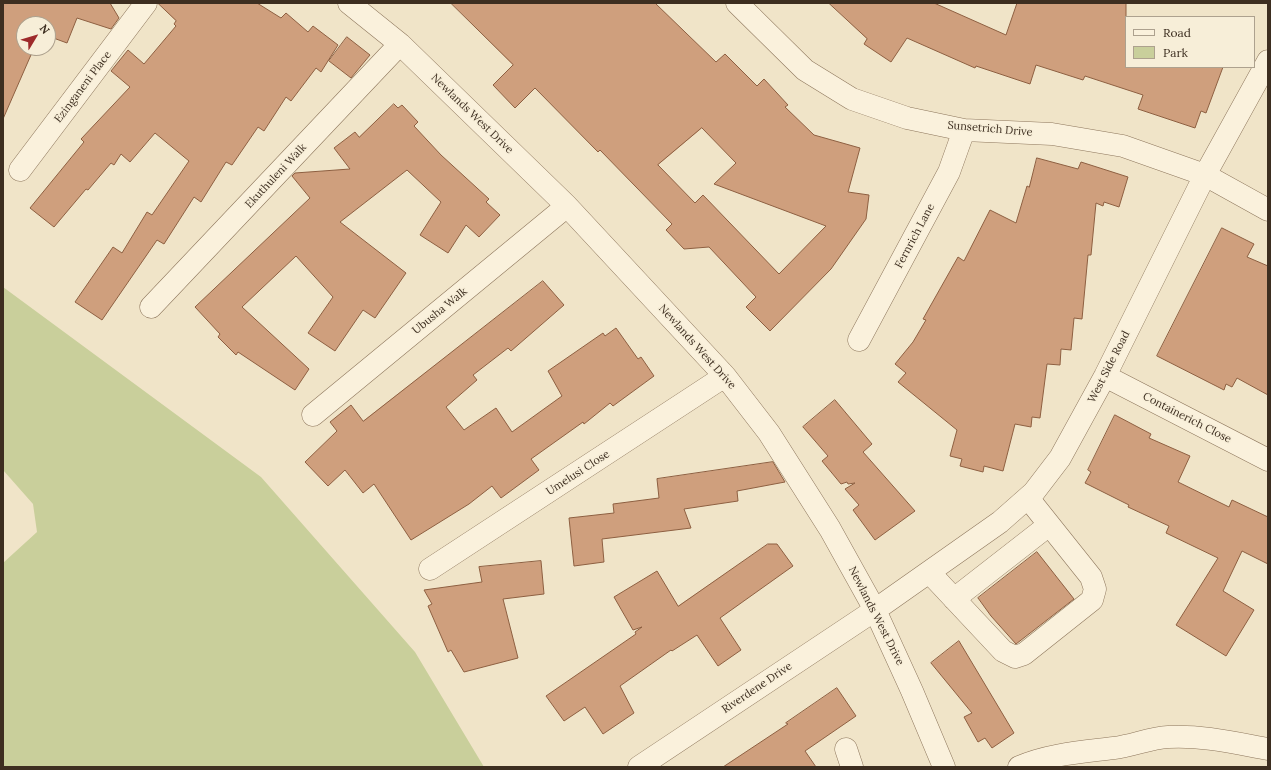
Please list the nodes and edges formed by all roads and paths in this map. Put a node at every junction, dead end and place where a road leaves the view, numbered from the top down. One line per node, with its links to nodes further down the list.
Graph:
1 (146, 3): 7 (street, Ezinganeni Place)
2 (349, 3): 4 (street, Newlands West Drive)
3 (737, 3): 6 (street, Sunsetrich Drive)
4 (400, 44): 9 (street, Newlands West Drive); 11 (street, Ekuthuleni Walk)
5 (1268, 61): 8 (street, West Side Road)
6 (964, 130): 8 (street, Sunsetrich Drive); 12 (street, Fernrich Lane)
7 (20, 170)
8 (1205, 175): 10 (street, Sunsetrich Drive); 14 (street, West Side Road)
9 (567, 206): 13 (street, Newlands West Drive); 15 (street, Ubusha Walk)
10 (1268, 210)
11 (151, 307)
12 (859, 340)
13 (725, 376): 19 (street, Umelusi Close); 22 (street, Newlands West Drive)
14 (1105, 376): 16 (street, Containerich Close); 17 (street, West Side Road)
15 (313, 415)
16 (1268, 460)
17 (1028, 498): 18 (street); 20 (street, West Side Road)
18 (1049, 524): 21 (street); 21 (street)
19 (430, 569)
20 (929, 572): 21 (street); 22 (street, West Side Road)
21 (954, 599)
22 (875, 610): 24 (street, Riverdene Drive); 25 (street, Newlands West Drive)
23 (1268, 749): 26 (street)
24 (639, 767)
25 (944, 767)
26 (1018, 767)

